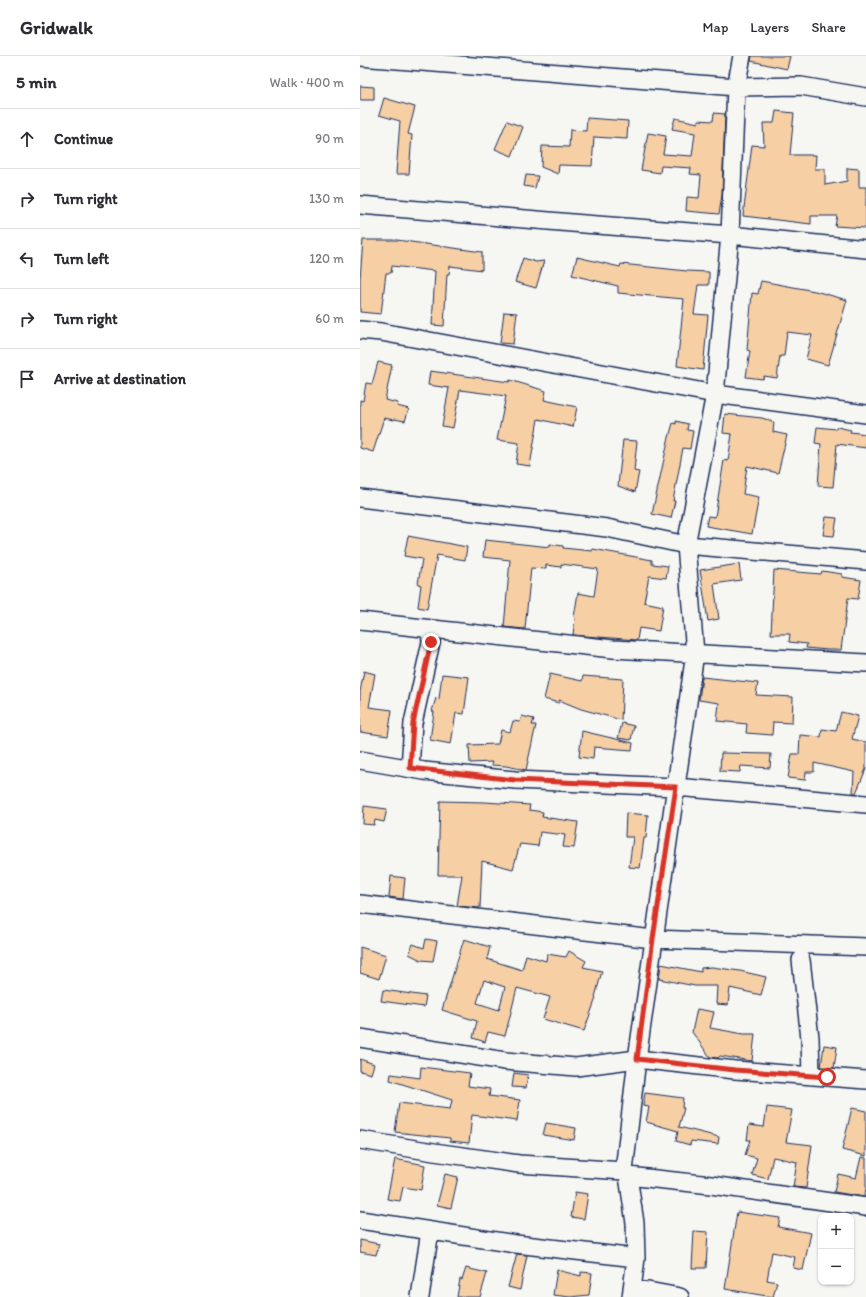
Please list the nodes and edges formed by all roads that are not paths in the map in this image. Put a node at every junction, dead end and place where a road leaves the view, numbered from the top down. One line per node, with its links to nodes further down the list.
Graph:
1 (742, 56): 3 (street)
2 (360, 57): 3 (street)
3 (736, 87): 4 (street); 6 (street)
4 (866, 97)
5 (360, 205): 6 (street)
6 (730, 235): 7 (street); 9 (street)
7 (866, 249)
8 (360, 330): 9 (street)
9 (715, 394): 10 (street); 12 (street)
10 (866, 414)
11 (360, 498): 12 (street)
12 (686, 545): 13 (street); 16 (street)
13 (866, 561)
14 (360, 622): 15 (street)
15 (430, 629): 16 (street); 19 (street)
16 (694, 653): 17 (street); 20 (street)
17 (866, 663)
18 (360, 760): 19 (street)
19 (410, 768): 20 (street)
20 (676, 787): 21 (street); 23 (street)
21 (866, 804)
22 (360, 904): 23 (street)
23 (653, 939): 24 (street); 27 (street)
24 (866, 948)
25 (801, 960): 28 (street)
26 (360, 1038): 27 (street)
27 (637, 1059): 28 (street); 31 (street)
28 (811, 1076): 29 (street)
29 (866, 1080)
30 (360, 1140): 31 (street)
31 (626, 1174): 32 (street); 35 (street)
32 (866, 1207)
33 (360, 1220): 34 (street)
34 (430, 1231): 35 (street); 37 (street)
35 (636, 1258): 36 (street)
36 (632, 1293): 38 (street)
37 (420, 1297)
38 (680, 1297)

